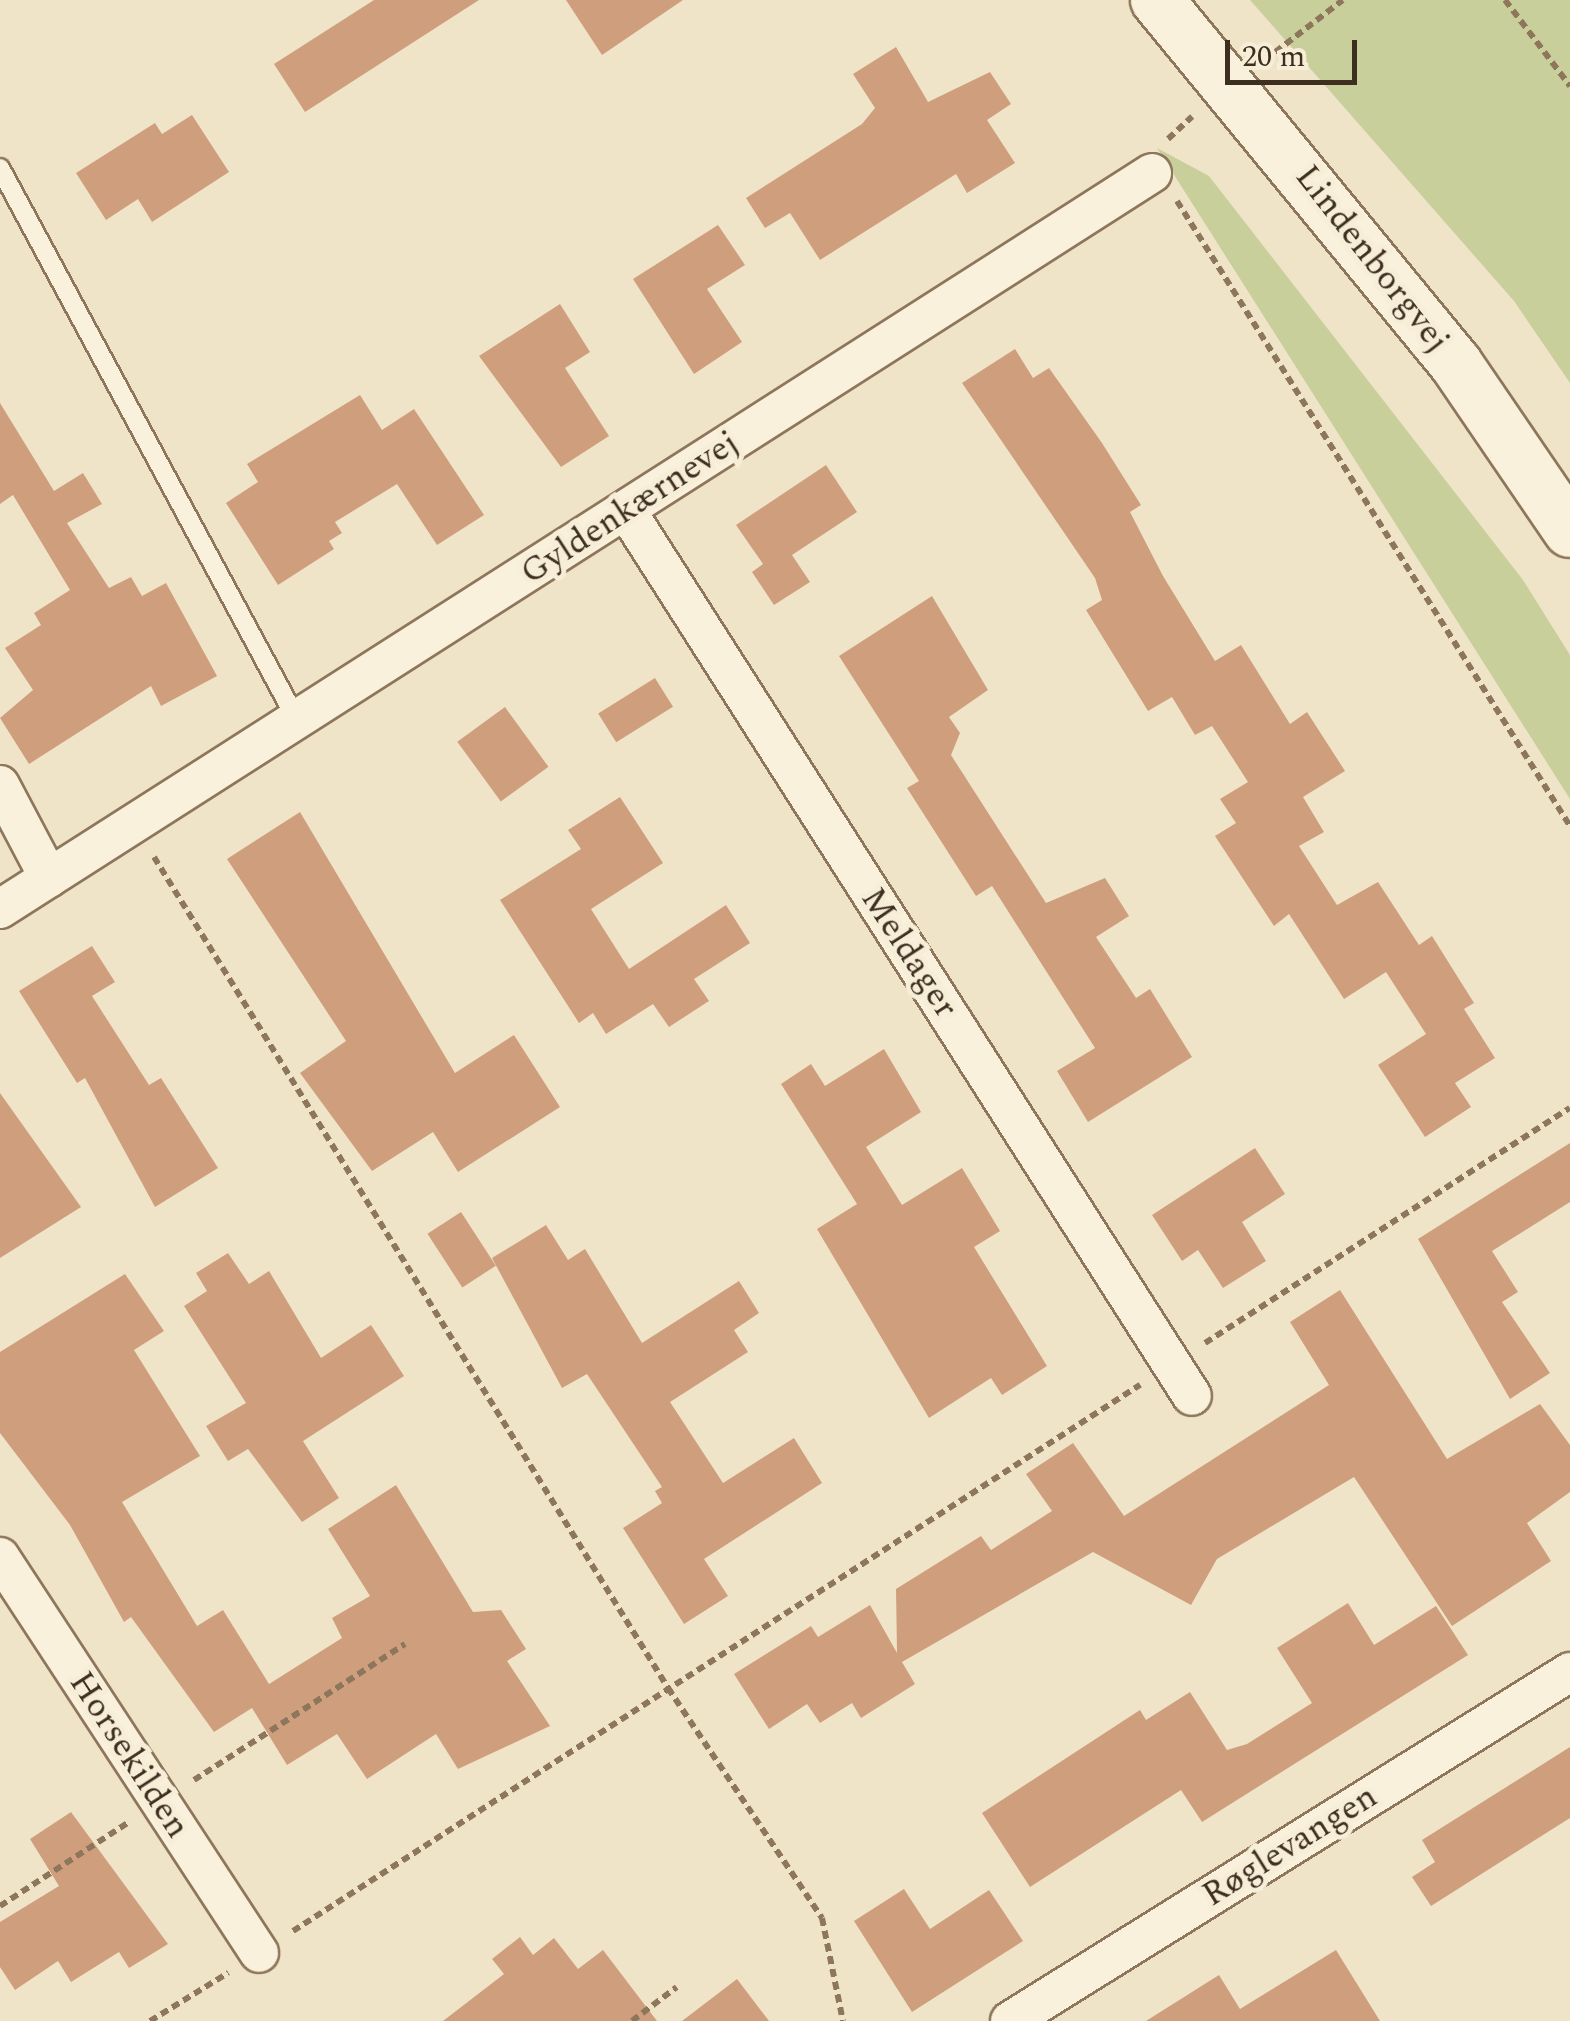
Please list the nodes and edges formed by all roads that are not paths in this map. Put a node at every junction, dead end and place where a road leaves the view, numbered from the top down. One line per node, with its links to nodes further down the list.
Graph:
1 (1156, 0): 5 (main road, Lindenborgvej)
2 (0, 168): 6 (lane)
3 (1152, 173): 4 (street, Gyldenkærnevej)
4 (626, 510): 6 (street, Gyldenkærnevej); 10 (street, Meldager)
5 (1570, 531)
6 (297, 720): 8 (street, Gyldenkærnevej)
7 (0, 786): 8 (street)
8 (50, 878): 9 (street, Gyldenkærnevej)
9 (0, 909)
10 (1182, 1380)
11 (0, 1557): 13 (street, Horsekilden)
12 (1570, 1672): 14 (street, Røglevangen)
13 (258, 1953)
14 (1010, 2021)

